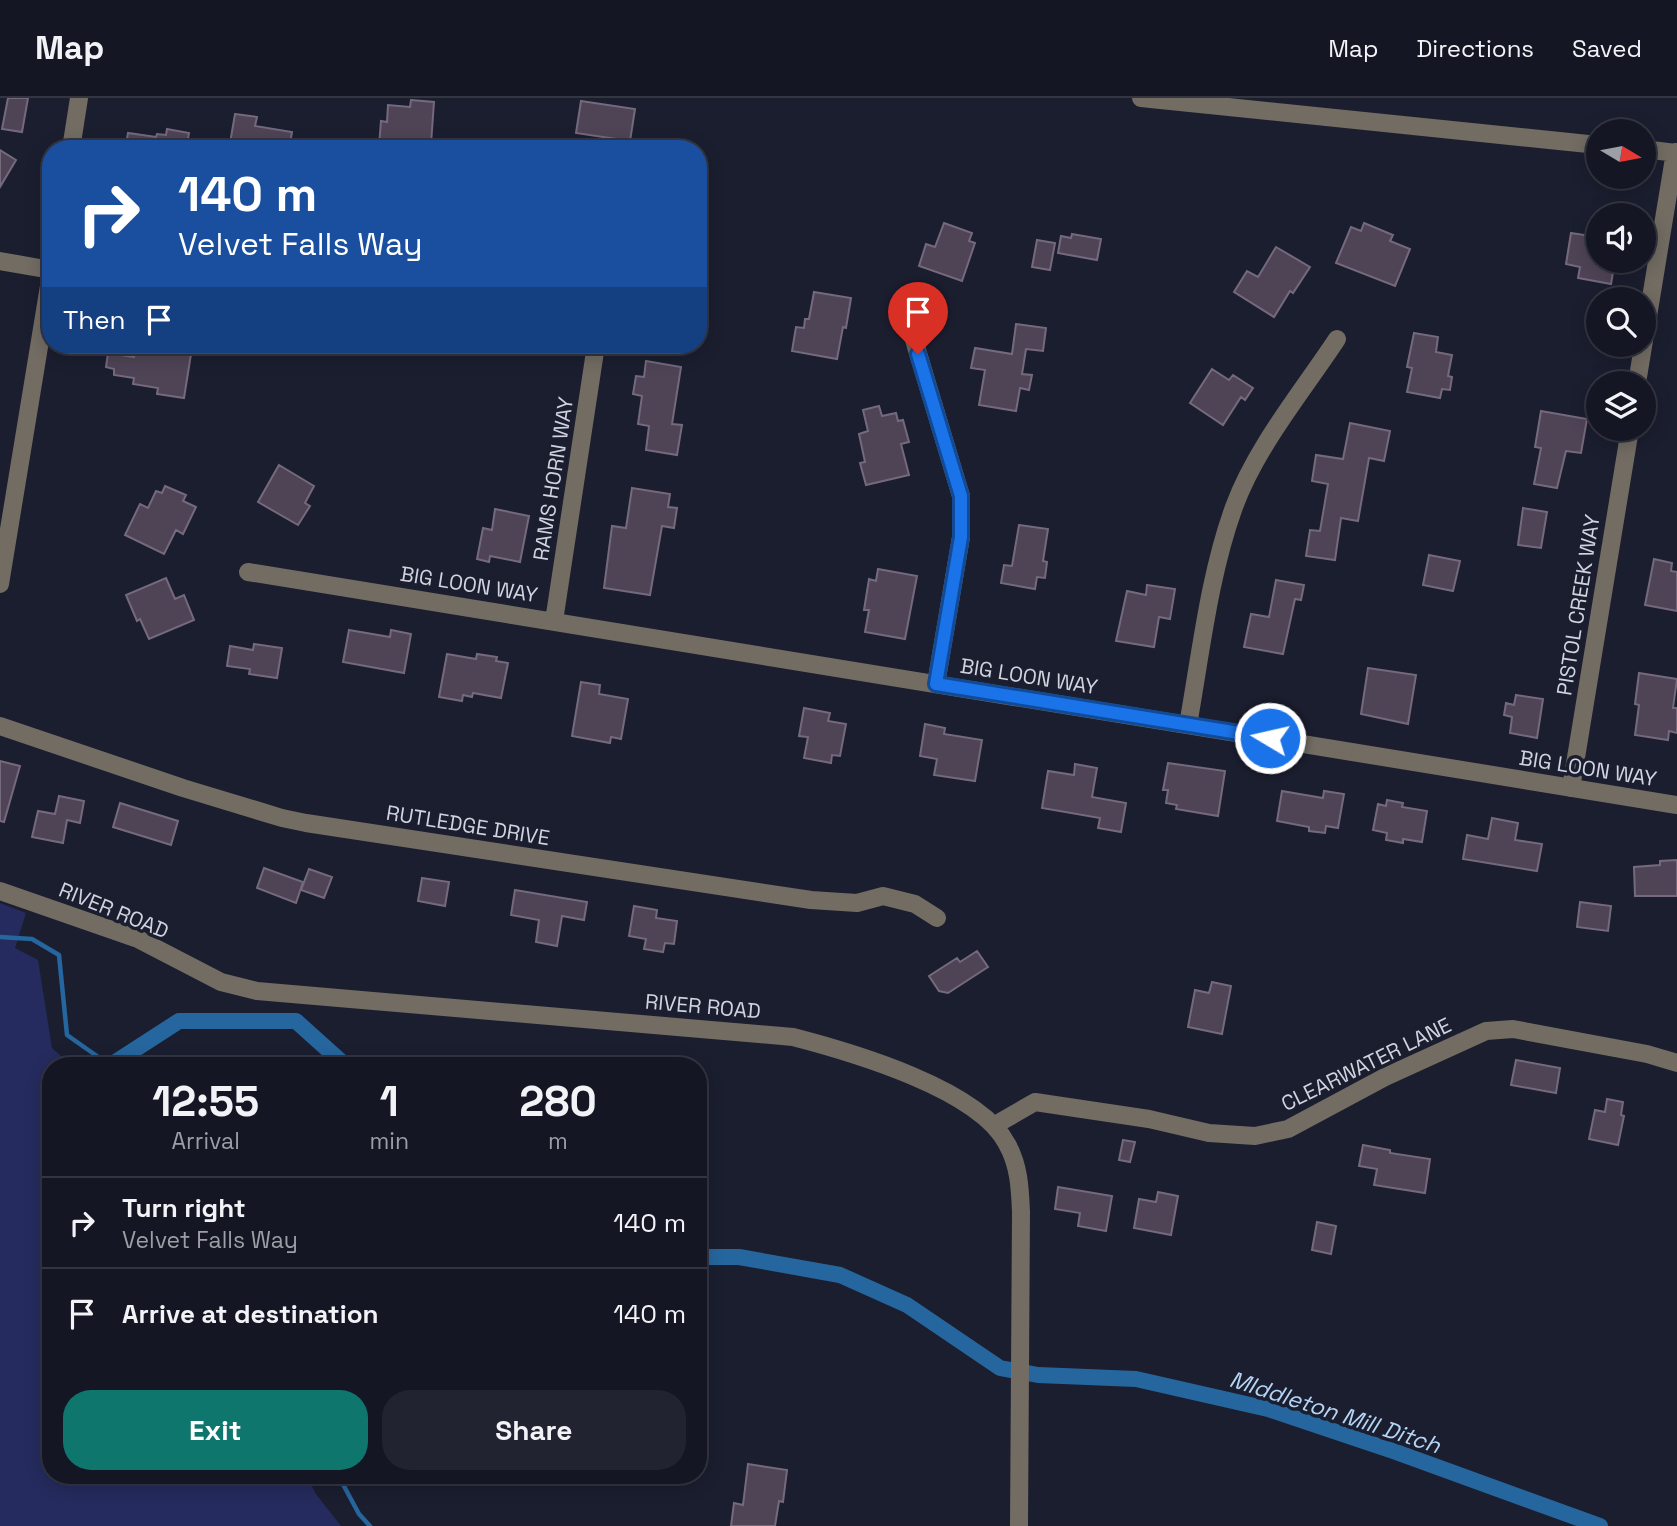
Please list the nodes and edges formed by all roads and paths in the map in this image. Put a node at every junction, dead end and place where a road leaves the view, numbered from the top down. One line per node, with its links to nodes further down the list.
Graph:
1 (79, 98): 3 (street)
2 (1141, 98): 4 (street)
3 (72, 140)
4 (1586, 144)
5 (1656, 151): 6 (street)
6 (1676, 153): 13 (street)
7 (0, 261): 8 (street)
8 (42, 270)
9 (42, 317): 15 (street)
10 (911, 330): 19 (street)
11 (1338, 340): 20 (street)
12 (595, 354): 18 (street, RAMS HORN WAY)
13 (1639, 371)
14 (1628, 441): 22 (street, PISTOL CREEK WAY)
15 (8, 485): 17 (street)
16 (248, 572): 18 (street, BIG LOON WAY)
17 (0, 584)
18 (554, 621): 19 (street, BIG LOON WAY)
19 (936, 684): 20 (street, BIG LOON WAY)
20 (1188, 725): 22 (street, BIG LOON WAY)
21 (0, 726): 25 (street, RUTLEDGE DRIVE)
22 (1571, 788): 23 (street, BIG LOON WAY)
23 (1677, 805)
24 (0, 891): 27 (street, RIVER ROAD)
25 (937, 918)
26 (1677, 1063): 27 (street, CLEARWATER LANE)
27 (995, 1125): 28 (street, RIVER ROAD)
28 (1019, 1526)

